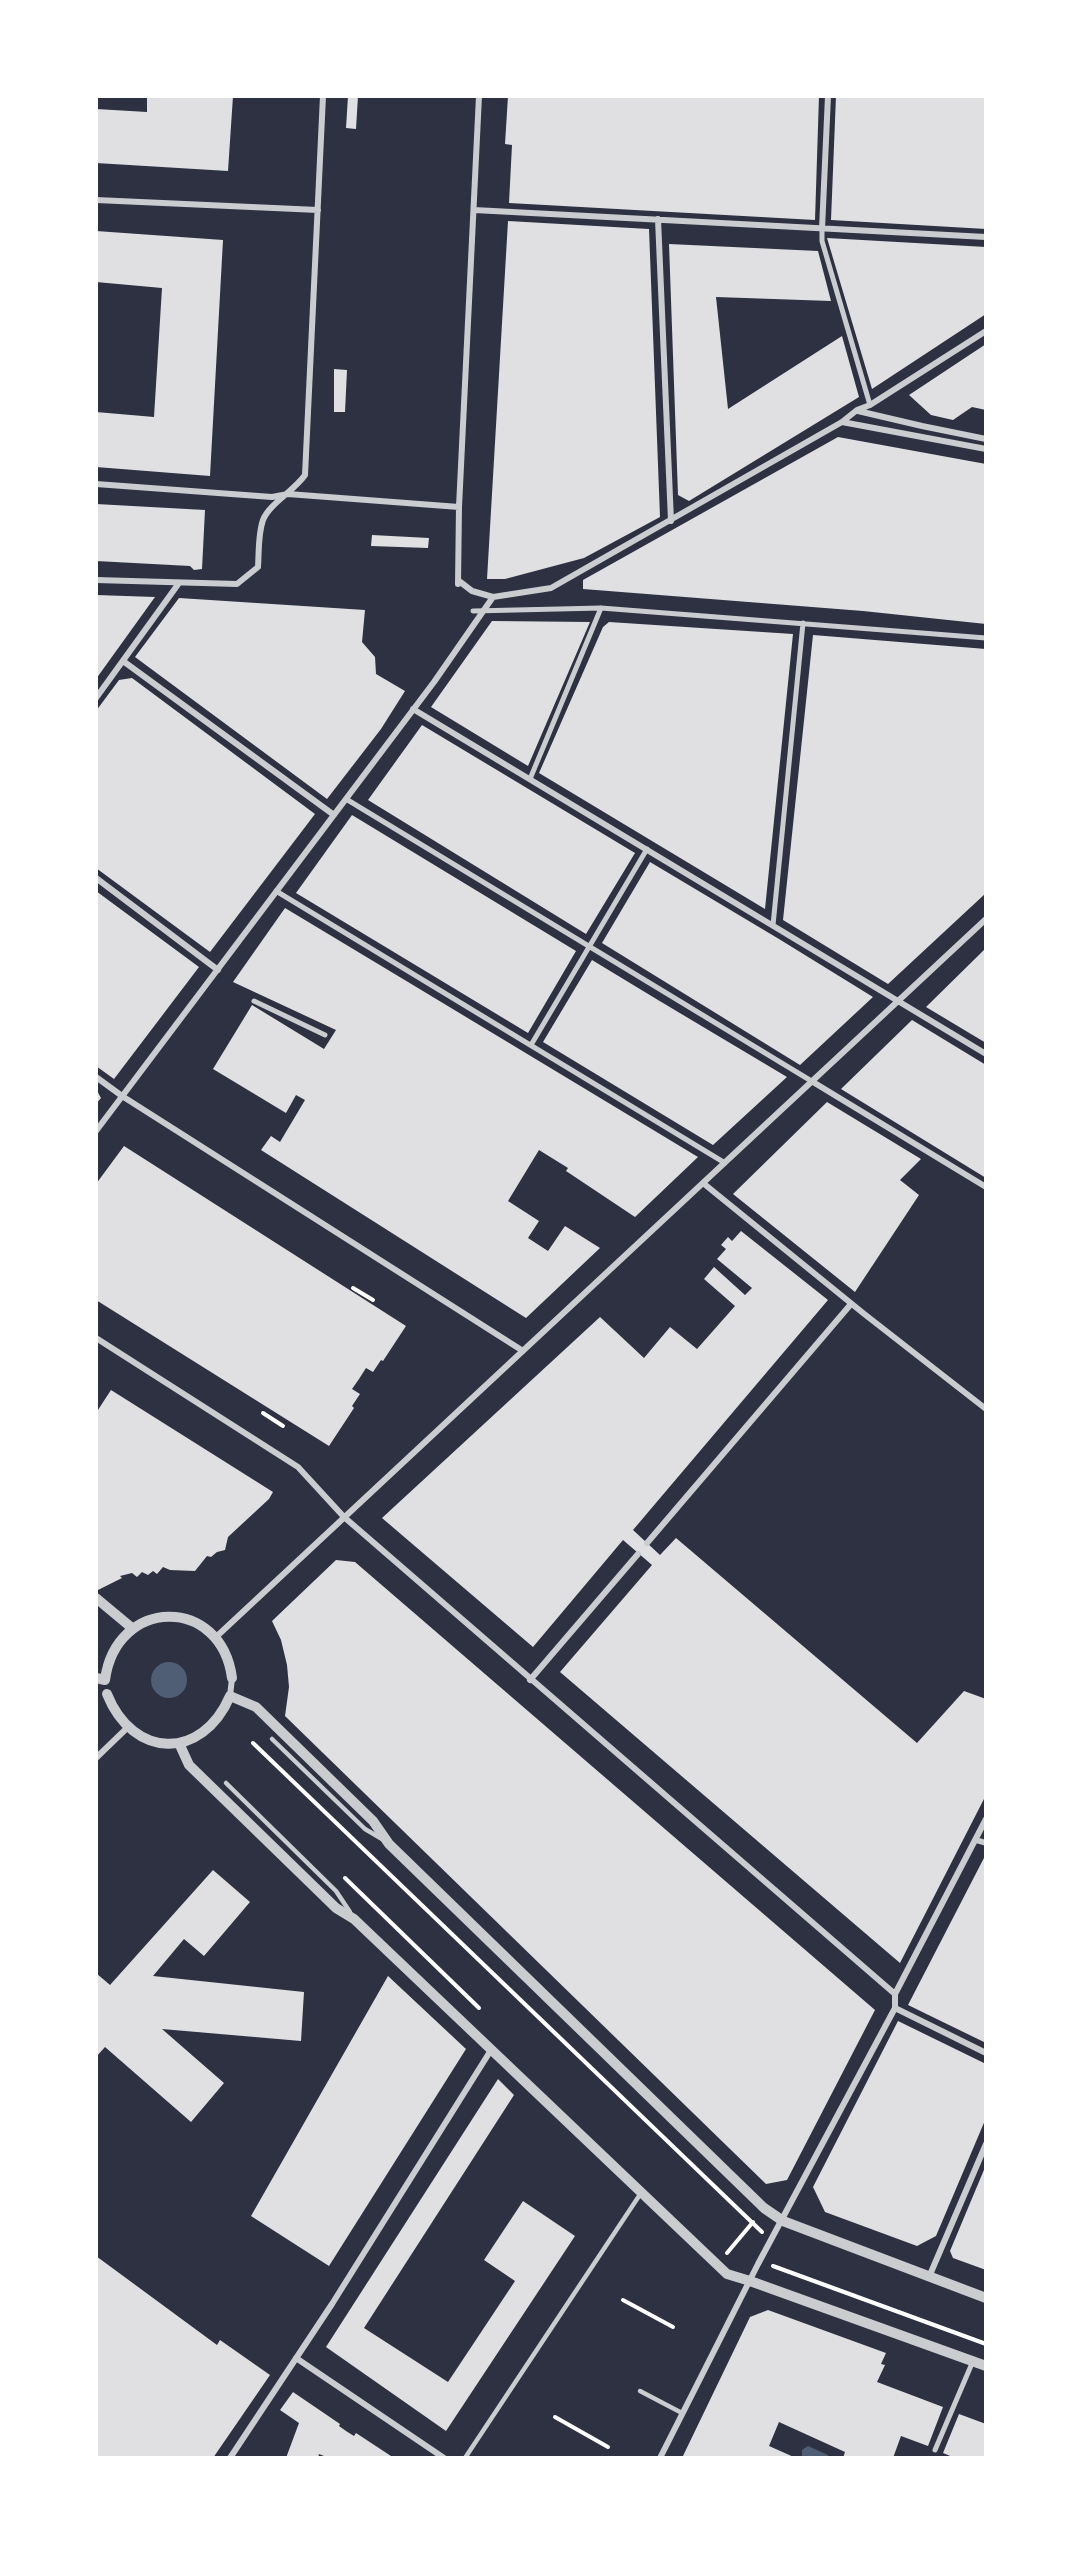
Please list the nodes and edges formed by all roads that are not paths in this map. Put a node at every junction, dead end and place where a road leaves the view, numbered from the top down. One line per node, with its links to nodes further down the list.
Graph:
1 (323, 96): 5 (street)
2 (479, 96): 6 (street)
3 (828, 96): 8 (street)
4 (96, 200): 5 (street)
5 (318, 210): 17 (street)
6 (474, 210): 7 (street); 18 (street)
7 (658, 219): 8 (street); 19 (street)
8 (822, 229): 9 (street); 11 (street)
9 (986, 237)
10 (986, 331): 11 (street)
11 (870, 405): 12 (street)
12 (857, 410): 13 (street); 14 (street)
13 (842, 422): 15 (street); 19 (street)
14 (986, 439)
15 (986, 450)
16 (96, 484): 17 (street)
17 (288, 494): 18 (street); 21 (street)
18 (459, 507): 22 (street)
19 (670, 521): 22 (street)
20 (96, 580): 21 (street)
21 (179, 583): 28 (street)
22 (493, 597): 24 (street)
23 (602, 608): 24 (street); 26 (street); 31 (street)
24 (484, 610): 25 (street); 30 (street)
25 (473, 611)
26 (803, 623): 27 (street); 38 (street)
27 (986, 638)
28 (123, 661): 29 (street); 33 (street)
29 (96, 698)
30 (413, 709): 31 (street); 32 (street)
31 (530, 779): 34 (street)
32 (346, 799): 33 (street); 39 (street)
33 (334, 815): 36 (street)
34 (647, 849): 38 (street); 39 (street)
35 (96, 879): 40 (street)
36 (276, 891): 40 (street); 44 (street)
37 (986, 919): 41 (street)
38 (773, 925): 41 (street)
39 (590, 946): 44 (street); 47 (street)
40 (218, 970): 48 (street)
41 (900, 1000): 45 (street); 47 (street)
42 (255, 1001): 43 (street)
43 (325, 1035)
44 (531, 1045): 50 (street)
45 (986, 1054)
46 (96, 1077): 48 (street)
47 (813, 1082): 50 (street); 52 (street)
48 (122, 1096): 49 (street); 55 (street)
49 (96, 1131)
50 (725, 1163): 51 (street)
51 (703, 1183): 53 (street); 55 (street)
52 (986, 1187)
53 (851, 1304): 56 (street); 58 (street)
54 (96, 1338): 57 (street)
55 (523, 1351): 57 (street)
56 (986, 1409)
57 (344, 1517): 62 (street); 65 (street)
58 (647, 1543)
59 (638, 1554): 65 (street)
60 (96, 1598): 61 (street)
61 (132, 1628): 62 (street); 64 (street)
62 (216, 1637): 63 (street)
63 (232, 1678): 67 (street)
64 (101, 1679): 66 (street)
65 (530, 1680): 78 (street)
66 (107, 1694): 68 (street)
67 (230, 1696): 70 (street); 76 (street)
68 (128, 1728): 70 (street); 71 (street)
69 (272, 1740): 76 (lane)
70 (179, 1743): 77 (street)
71 (96, 1758)
72 (226, 1783): 77 (lane)
73 (986, 1819): 74 (street)
74 (976, 1840): 75 (street); 78 (street)
75 (986, 1843)
76 (389, 1844): 84 (street)
77 (354, 1920): 80 (street)
78 (895, 1994): 79 (street)
79 (895, 2008): 81 (street); 84 (street)
80 (491, 2050): 83 (street); 88 (street)
81 (986, 2053)
82 (986, 2144): 85 (street)
83 (641, 2192): 86 (street); 96 (lane)
84 (783, 2221): 85 (street); 86 (street)
85 (929, 2277): 87 (street)
86 (750, 2281): 89 (street); 92 (street)
87 (986, 2298)
88 (296, 2358): 94 (street); 95 (street)
89 (973, 2361): 90 (street); 93 (street)
90 (986, 2366)
91 (640, 2391): 92 (lane)
92 (682, 2413): 97 (street)
93 (935, 2450)
94 (230, 2458)
95 (444, 2458)
96 (465, 2458)
97 (660, 2458)

